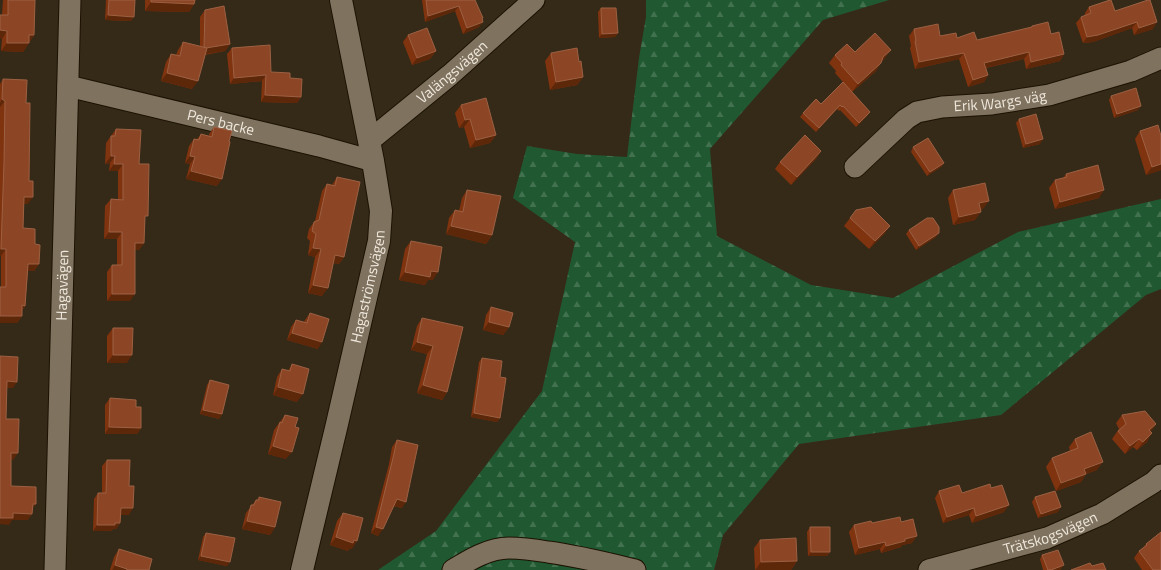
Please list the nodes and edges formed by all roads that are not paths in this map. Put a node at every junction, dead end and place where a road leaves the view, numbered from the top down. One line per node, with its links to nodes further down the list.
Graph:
1 (70, 0): 5 (street, Hagavägen)
2 (341, 0): 6 (street, Hagaströmsvägen)
3 (534, 0): 6 (street, Valängsvägen)
4 (1161, 58): 7 (street, Erik Wargs väg)
5 (68, 86): 6 (street, Pers backe); 9 (street, Hagavägen)
6 (371, 151): 10 (street, Hagaströmsvägen)
7 (855, 167)
8 (1161, 475): 13 (street, Trätskogsvägen)
9 (55, 570)
10 (302, 570)
11 (453, 570): 12 (street)
12 (635, 570)
13 (929, 570)

